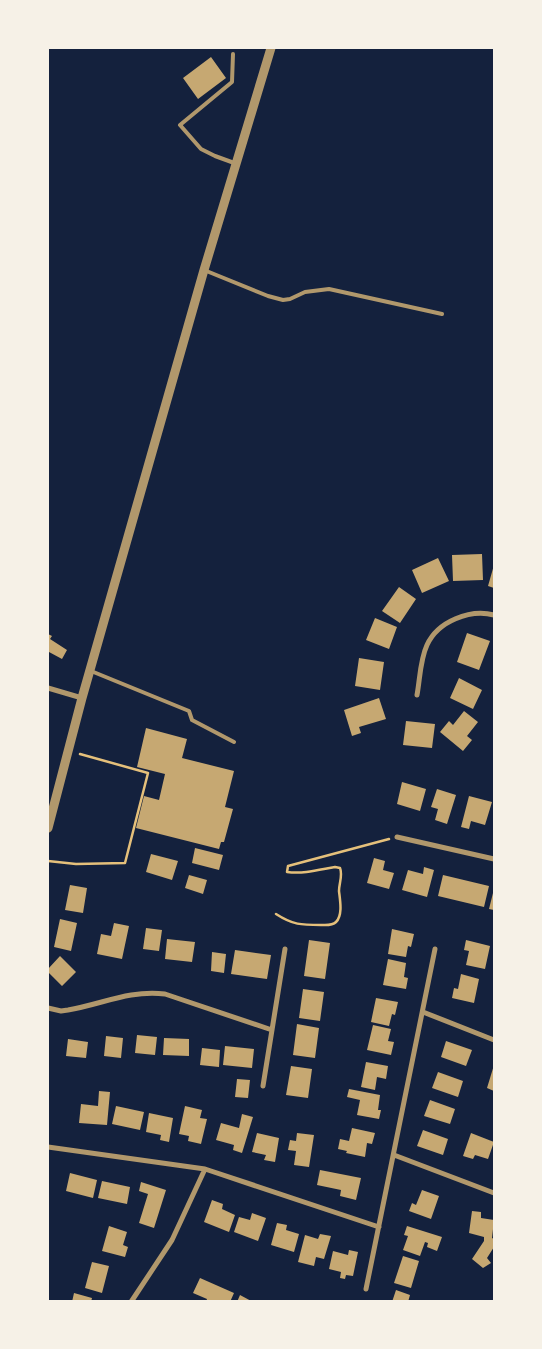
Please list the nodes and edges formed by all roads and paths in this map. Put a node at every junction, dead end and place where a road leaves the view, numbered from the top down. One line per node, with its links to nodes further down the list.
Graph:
1 (271, 48): 3 (street)
2 (233, 54): 3 (lane)
3 (237, 164): 4 (street)
4 (204, 270): 5 (lane); 7 (street)
5 (442, 314)
6 (494, 615): 9 (street)
7 (91, 671): 10 (street); 11 (lane)
8 (48, 688): 10 (street)
9 (417, 695)
10 (82, 698): 12 (street)
11 (234, 742)
12 (69, 750): 13 (street); 16 (path)
13 (48, 828)
14 (397, 837): 15 (street); 17 (path)
15 (494, 859)
16 (48, 862)
17 (276, 914)
18 (286, 949): 22 (street)
19 (435, 949): 21 (street)
20 (48, 1008): 22 (street)
21 (423, 1012): 23 (street); 26 (street)
22 (272, 1030): 24 (street)
23 (494, 1040)
24 (263, 1086)
25 (48, 1147): 27 (street)
26 (394, 1155): 28 (street); 29 (street)
27 (205, 1169): 29 (street); 31 (street)
28 (494, 1193)
29 (380, 1227): 30 (street)
30 (366, 1289)
31 (132, 1302)

